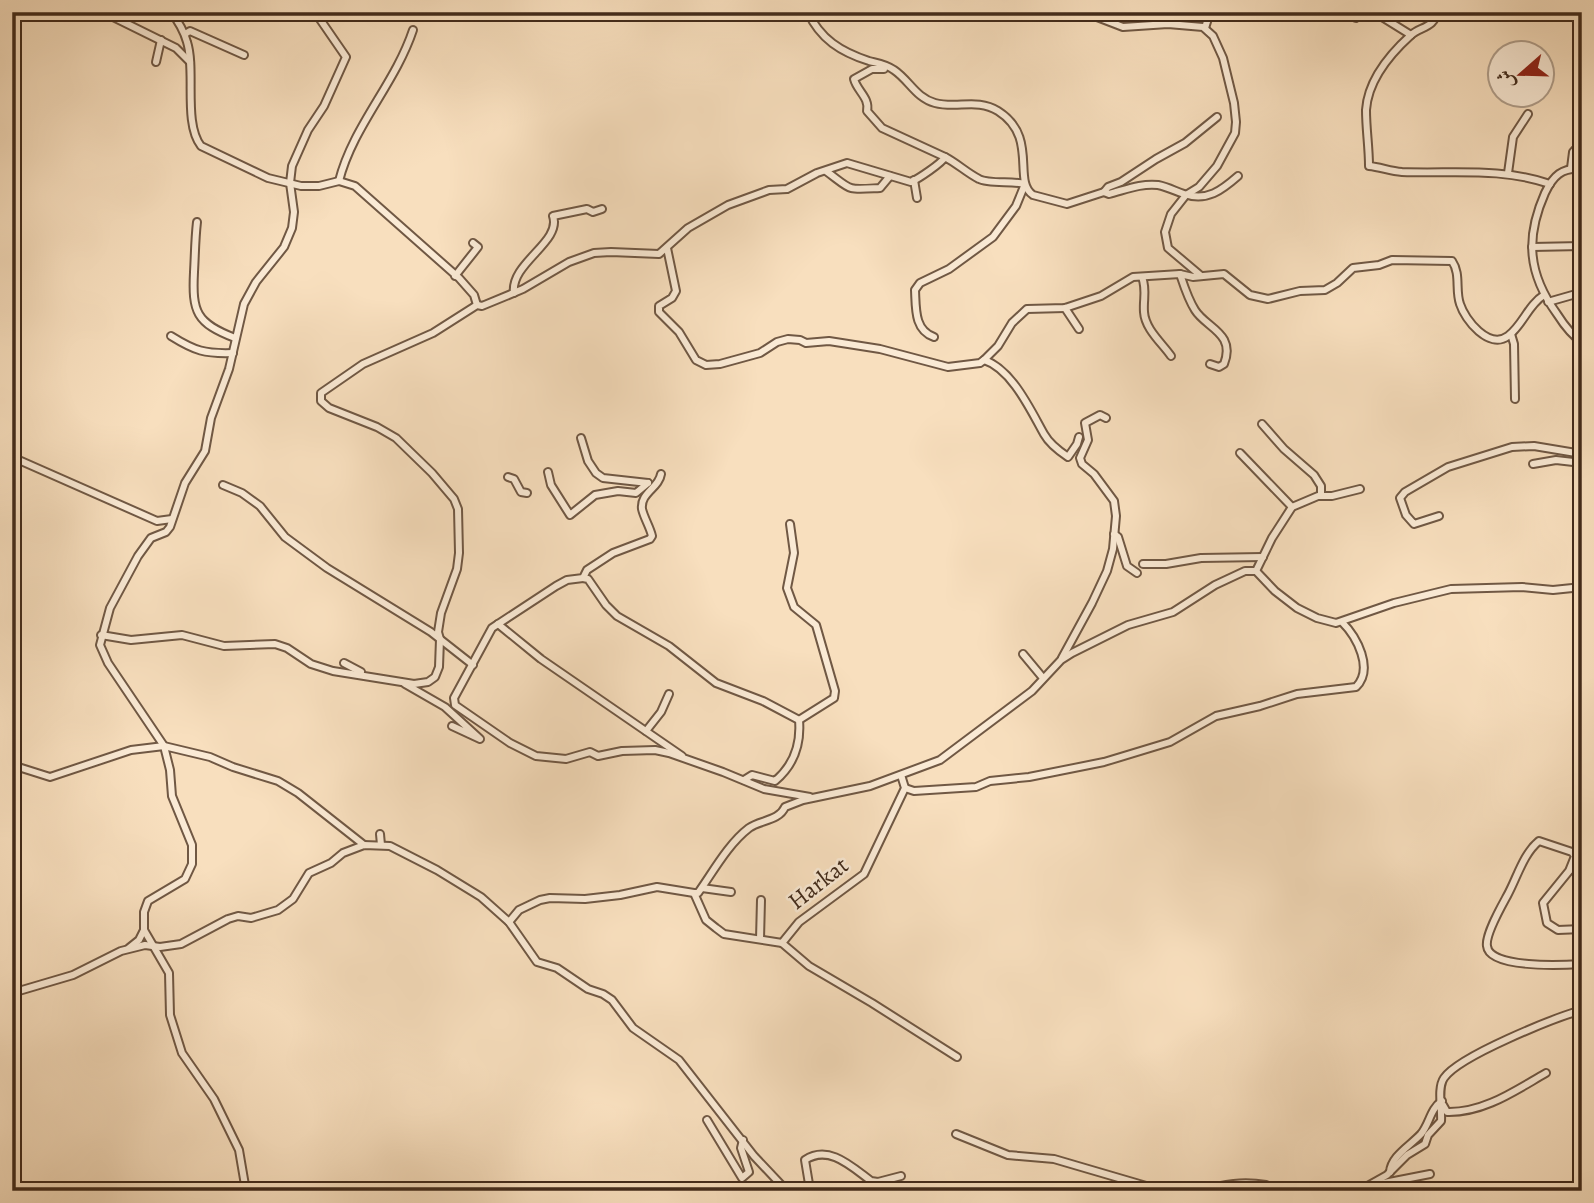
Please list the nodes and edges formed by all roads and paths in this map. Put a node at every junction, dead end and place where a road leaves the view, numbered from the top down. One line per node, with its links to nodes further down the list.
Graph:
1 (103, 12): 16 (street)
2 (171, 12): 14 (street)
3 (315, 12): 33 (street)
4 (1084, 12): 12 (street)
5 (1210, 12): 12 (street)
6 (1343, 12): 11 (street)
7 (1362, 12): 15 (street)
8 (808, 13): 20 (street)
9 (1436, 13): 10 (street); 15 (street)
10 (1457, 16)
11 (1356, 18)
12 (1205, 28): 37 (street)
13 (413, 30): 32 (street)
14 (185, 34): 17 (street); 19 (street)
15 (1411, 35): 28 (street)
16 (161, 40): 18 (street); 19 (street)
17 (244, 55)
18 (156, 62)
19 (190, 62): 33 (street)
20 (895, 70): 24 (street); 34 (street)
21 (1528, 114): 28 (street)
22 (1217, 117): 36 (street)
23 (1582, 142): 25 (street)
24 (945, 158): 31 (street); 34 (street)
25 (1572, 168): 26 (street); 35 (street)
26 (1582, 169)
27 (826, 172): 29 (street); 29 (street); 44 (street)
28 (1508, 173): 35 (street)
29 (890, 176): 31 (street)
30 (1238, 176): 37 (street)
31 (914, 180): 38 (street)
32 (339, 181): 33 (street); 47 (street)
33 (289, 183): 58 (street)
34 (1025, 184): 36 (street); 57 (street)
35 (1550, 184): 43 (street)
36 (1104, 192): 37 (street)
37 (1186, 195): 46 (street)
38 (917, 198)
39 (602, 209): 49 (street)
40 (197, 222): 58 (street)
41 (473, 243): 47 (street)
42 (1582, 246): 43 (street)
43 (1532, 247): 51 (street)
44 (667, 248): 49 (street); 62 (street)
45 (1180, 274): 46 (street); 48 (street); 63 (street)
46 (1200, 275): 55 (street)
47 (455, 276): 52 (street)
48 (1142, 278): 53 (street); 61 (street)
49 (514, 293): 52 (street)
50 (1576, 294): 51 (street)
51 (1546, 298): 55 (street); 59 (street)
52 (477, 305): 95 (street)
53 (1065, 308): 54 (street); 62 (street)
54 (1079, 329)
55 (1511, 334): 64 (street)
56 (171, 336): 60 (street)
57 (934, 337)
58 (235, 338): 60 (street)
59 (1582, 342)
60 (233, 353): 83 (street)
61 (1171, 356)
62 (984, 360): 67 (street)
63 (1210, 363)
64 (1515, 399)
65 (1106, 418): 85 (street)
66 (1262, 424): 80 (street)
67 (1079, 437)
68 (581, 438): 76 (street)
69 (1240, 453): 81 (street)
70 (1582, 454): 82 (street)
71 (12, 457): 83 (street)
72 (1582, 463): 73 (street)
73 (1533, 464)
74 (548, 472): 76 (street)
75 (508, 477): 79 (street)
76 (648, 483): 90 (street)
77 (223, 485): 95 (street)
78 (1360, 489): 80 (street)
79 (527, 493)
80 (1321, 496): 81 (street)
81 (1292, 507): 86 (street)
82 (1439, 516)
83 (172, 519): 94 (street)
84 (790, 524): 104 (street)
85 (1114, 534): 89 (street); 97 (street)
86 (1262, 557): 87 (street); 88 (street)
87 (1143, 564)
88 (1256, 571): 92 (street); 97 (street)
89 (1137, 573)
90 (583, 578): 93 (street); 104 (street)
91 (1582, 587): 92 (street)
92 (1342, 622): 112 (street)
93 (498, 624): 99 (street); 106 (street)
94 (101, 635): 100 (street); 107 (street)
95 (440, 639): 99 (street); 102 (street)
96 (1023, 654): 101 (street)
97 (1061, 660): 101 (street)
98 (344, 663): 100 (street)
99 (473, 665): 108 (street)
100 (370, 676): 102 (street)
101 (1043, 678): 110 (street)
102 (402, 683): 105 (street)
103 (669, 694): 106 (street)
104 (799, 720): 111 (street)
105 (452, 726)
106 (646, 731): 108 (street)
107 (164, 746): 109 (street); 115 (street); 127 (street)
108 (687, 759): 111 (street)
109 (12, 765)
110 (901, 775): 112 (street); 113 (street)
111 (744, 780): 113 (street)
112 (905, 788): 128 (street, Harkat)
113 (816, 798): 121 (street)
114 (380, 834): 116 (street)
115 (364, 845): 116 (street); 131 (street)
116 (381, 845): 125 (street)
117 (1582, 847): 118 (street)
118 (1575, 854): 120 (street); 134 (street)
119 (1582, 860): 120 (street)
120 (1569, 871): 126 (street)
121 (702, 888): 122 (street); 123 (street)
122 (731, 892)
123 (694, 893): 125 (street); 129 (street)
124 (761, 900): 129 (street)
125 (509, 922): 142 (street)
126 (1582, 929)
127 (144, 930): 131 (street); 132 (street)
128 (792, 931): 130 (street, Harkat); 133 (street)
129 (760, 939): 130 (street)
130 (782, 943): 133 (street)
131 (155, 947): 132 (street); 148 (street)
132 (128, 949): 135 (street)
133 (793, 952): 137 (street)
134 (1582, 964)
135 (12, 993)
136 (1582, 1010): 139 (street)
137 (957, 1057)
138 (1546, 1073): 139 (street)
139 (1442, 1102): 143 (street); 143 (street)
140 (707, 1119): 142 (street)
141 (956, 1134): 151 (street)
142 (743, 1140): 149 (street)
143 (1390, 1172): 147 (street)
144 (1430, 1174): 155 (street)
145 (901, 1176): 146 (street)
146 (811, 1190): 150 (street)
147 (1357, 1190): 154 (street)
148 (246, 1191)
149 (787, 1191)
150 (793, 1191)
151 (1179, 1191)
152 (1202, 1191): 153 (street)
153 (1268, 1191)
154 (1337, 1191)
155 (1371, 1191)

